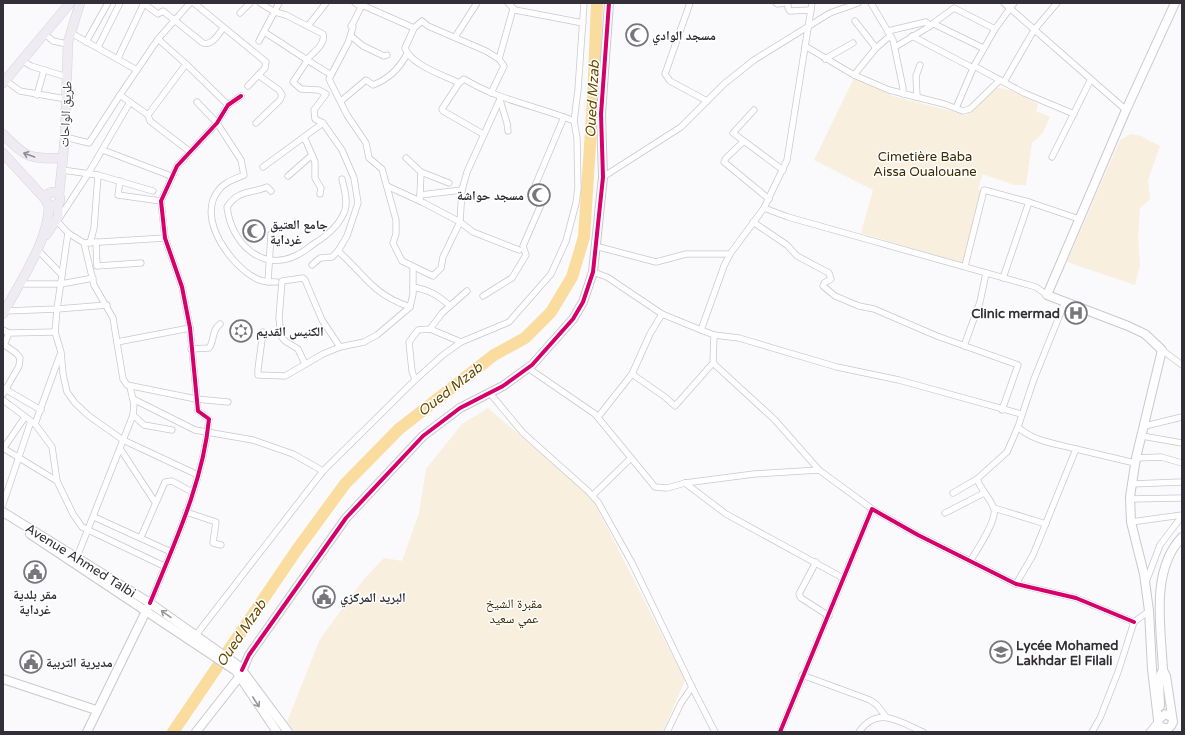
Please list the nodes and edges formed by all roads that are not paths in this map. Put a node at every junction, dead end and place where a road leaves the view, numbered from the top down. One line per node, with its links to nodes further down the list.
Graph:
1 (70, 3): 45 (main road)
2 (80, 3): 46 (main road, طريق الواحات)
3 (108, 3): 53 (street)
4 (120, 3): 57 (street)
5 (144, 3): 34 (street); 63 (street)
6 (190, 3): 34 (street)
7 (194, 3): 40 (street)
8 (250, 3): 33 (street)
9 (260, 3): 32 (street)
10 (279, 3): 32 (street)
11 (326, 3): 38 (street)
12 (355, 3): 28 (street)
13 (477, 3): 50 (street)
14 (508, 3): 30 (street)
15 (584, 3): 36 (street)
16 (609, 3): 126 (main road)
17 (690, 3): 91 (street)
18 (776, 3): 19 (street)
19 (784, 3)
20 (788, 3): 31 (street)
21 (812, 3): 31 (street)
22 (858, 3): 39 (street)
23 (871, 3): 47 (street)
24 (1004, 3): 29 (street)
25 (1014, 3): 29 (street)
26 (1057, 3): 43 (street)
27 (1175, 3): 97 (main road)
28 (363, 5): 41 (street); 48 (street)
29 (1009, 8): 42 (street); 43 (street)
30 (513, 9): 36 (street); 64 (street)
31 (811, 10): 39 (street)
32 (275, 12): 38 (street); 44 (street)
33 (240, 13)
34 (176, 20): 40 (street); 51 (street)
35 (855, 21): 59 (street)
36 (583, 23): 101 (street)
37 (932, 25): 42 (street); 47 (street); 49 (street); 60 (street)
38 (308, 26): 67 (street)
39 (809, 26): 56 (street); 91 (street)
40 (223, 28): 73 (street)
41 (414, 28): 50 (street); 61 (street)
42 (994, 28): 60 (street)
43 (1034, 30): 77 (street); 79 (street)
44 (264, 32): 52 (street); 67 (street)
45 (44, 33): 55 (street); 66 (main road)
46 (71, 33): 53 (street); 55 (main road, طريق الواحات)
47 (889, 33): 58 (street); 59 (street)
48 (351, 36): 62 (street); 74 (street)
49 (912, 36): 58 (street); 70 (street)
50 (456, 37): 64 (street)
51 (158, 39): 68 (street); 72 (street)
52 (259, 41)
53 (86, 42): 57 (street)
54 (853, 43): 65 (street)
55 (68, 44): 76 (main road, طريق الواحات)
56 (806, 46): 65 (street); 120 (street)
57 (98, 47): 63 (street)
58 (895, 47): 83 (street)
59 (876, 48): 75 (street)
60 (983, 48): 70 (street)
61 (407, 54): 80 (street); 90 (street)
62 (387, 56)
63 (118, 58): 72 (street)
64 (499, 59): 82 (street)
65 (825, 59): 75 (street)
66 (21, 60): 71 (street); 78 (main road)
67 (307, 61): 74 (street); 104 (street)
68 (186, 64): 94 (street); 99 (street)
69 (920, 65): 87 (street)
70 (974, 67): 79 (street); 95 (street)
71 (44, 70): 76 (street); 84 (street)
72 (136, 70): 85 (street)
73 (258, 74): 81 (street); 103 (street)
74 (330, 74): 90 (street)
75 (854, 75): 83 (street)
76 (67, 77): 88 (main road, طريق الواحات)
77 (1090, 80): 97 (street); 98 (street)
78 (4, 81): 84 (street)
79 (1002, 81): 95 (street); 98 (street)
80 (459, 83): 82 (street); 107 (street)
81 (248, 86)
82 (491, 93): 89 (street)
83 (903, 94): 87 (street)
84 (37, 95): 88 (street)
85 (120, 95): 92 (street); 108 (street)
86 (241, 96): 94 (street)
87 (917, 97): 95 (street)
88 (66, 99): 108 (main road, طريق الواحات)
89 (500, 99): 100 (street); 105 (street); 107 (street)
90 (341, 101): 130 (street)
91 (707, 101): 126 (street)
92 (130, 102): 99 (street); 111 (street)
93 (197, 102): 102 (street)
94 (228, 105): 102 (street)
95 (956, 108)
96 (754, 110): 110 (street)
97 (1126, 110): 144 (main road)
98 (1074, 114): 115 (street)
99 (148, 115): 112 (street)
100 (564, 117): 101 (street); 174 (street)
101 (574, 121): 191 (street)
102 (217, 123): 112 (street); 167 (street)
103 (256, 123)
104 (323, 123): 109 (street); 155 (street)
105 (508, 131)
106 (3, 134): 116 (main road, طريق الواحات, one-way to 106)
107 (483, 134): 132 (street)
108 (65, 137): 116 (main road, طريق الواحات)
109 (303, 138): 114 (street); 118 (street)
110 (743, 142): 120 (street); 138 (street)
111 (102, 150): 122 (street); 124 (street)
112 (189, 151): 124 (street)
113 (3, 153): 141 (main road)
114 (312, 155): 125 (street); 135 (street)
115 (1052, 157)
116 (62, 158): 119 (main road)
117 (406, 158): 121 (street)
118 (263, 167)
119 (62, 170): 122 (street); 139 (main road)
120 (784, 170): 138 (street)
121 (421, 172): 129 (street); 137 (street)
122 (88, 174): 123 (street); 139 (street)
123 (98, 176): 128 (street); 151 (street)
124 (171, 176): 140 (street)
125 (288, 176)
126 (603, 177): 152 (main road)
127 (342, 179): 157 (street)
128 (120, 181): 131 (street); 136 (street)
129 (449, 183)
130 (387, 186): 137 (street); 161 (street)
131 (143, 188): 133 (street); 136 (street)
132 (462, 190): 137 (street); 146 (street)
133 (153, 191)
134 (271, 191): 157 (street)
135 (320, 194)
136 (143, 198): 140 (street)
137 (420, 198): 146 (street)
138 (769, 199): 143 (street)
139 (61, 201): 141 (main road); 141 (main road); 145 (main road)
140 (161, 201): 150 (street)
141 (47, 202): 153 (main road)
142 (1030, 202): 144 (street); 160 (street); 166 (street)
143 (764, 208): 147 (street); 160 (street)
144 (1078, 219): 173 (main road)
145 (56, 221): 148 (street); 153 (main road)
146 (460, 222): 154 (street); 161 (street)
147 (752, 222): 156 (street); 193 (street)
148 (68, 233): 151 (street); 164 (street)
149 (272, 234): 157 (street)
150 (165, 238): 151 (street); 183 (street)
151 (90, 242): 158 (street); 165 (street)
152 (595, 246): 156 (street); 162 (main road)
153 (38, 247): 164 (street); 169 (main road)
154 (519, 250)
155 (338, 252): 159 (street); 178 (street)
156 (730, 254): 185 (street)
157 (268, 261): 167 (street)
158 (141, 263)
159 (312, 265)
160 (965, 266): 163 (street)
161 (413, 267): 171 (street)
162 (593, 272): 181 (street); 201 (main road)
163 (986, 272): 166 (street); 193 (street)
164 (62, 275): 170 (street)
165 (94, 278): 170 (street); 176 (street)
166 (1003, 278): 173 (street)
167 (268, 282): 168 (street)
168 (276, 282)
169 (19, 284): 170 (street); 180 (main road)
170 (61, 284): 179 (street)
171 (413, 287): 177 (street); 178 (street)
172 (467, 291): 177 (street)
173 (1047, 294): 175 (main road)
174 (483, 296)
175 (1065, 302): 196 (main road); 213 (street)
176 (107, 305): 179 (street); 190 (street)
177 (450, 306): 184 (street)
178 (410, 307): 194 (street)
179 (57, 309): 180 (street); 187 (street)
180 (4, 312)
181 (662, 314): 185 (street); 202 (street)
182 (220, 324): 195 (street)
183 (190, 328): 190 (street); 195 (street)
184 (430, 329): 191 (street); 203 (street)
185 (702, 330): 189 (street)
186 (6, 331): 187 (street); 192 (street)
187 (55, 332): 197 (street)
188 (263, 332): 199 (street)
189 (714, 335): 198 (street); 212 (street)
190 (117, 342): 204 (street)
191 (460, 342): 203 (street)
192 (4, 344): 205 (street)
193 (964, 346): 212 (street)
194 (340, 347): 199 (street); 199 (street)
195 (191, 349): 208 (street)
196 (1162, 350): 200 (street); 219 (main road)
197 (61, 352): 211 (street); 224 (street)
198 (714, 363): 202 (street); 233 (street)
199 (305, 364)
200 (1182, 365)
201 (528, 368): 206 (main road); 216 (street)
202 (632, 374): 216 (street)
203 (415, 380): 234 (street)
204 (130, 387): 207 (street); 208 (street)
205 (4, 391): 211 (street)
206 (489, 392): 244 (street); 278 (main road)
207 (133, 399): 214 (street); 222 (street)
208 (196, 399): 210 (street); 222 (street)
209 (3, 400): 215 (street)
210 (228, 402)
211 (41, 410): 218 (street)
212 (1002, 410): 213 (street)
213 (1021, 414): 220 (street)
214 (134, 415): 221 (street); 224 (street)
215 (25, 417): 218 (street); 226 (street)
216 (598, 417): 230 (street)
217 (1182, 417): 219 (street)
218 (33, 423): 229 (street); 237 (street)
219 (1145, 426): 223 (main road)
220 (1018, 427): 227 (street); 236 (street)
221 (172, 430)
222 (206, 431): 234 (street); 235 (street)
223 (1142, 436): 225 (street); 231 (main road)
224 (122, 440): 228 (street); 235 (street)
225 (1182, 443)
226 (3, 448): 229 (street)
227 (1076, 449): 231 (street); 258 (street)
228 (120, 450): 247 (street); 256 (street)
229 (20, 458): 237 (street); 248 (street)
230 (631, 458): 239 (street); 244 (street)
231 (1136, 461): 232 (street); 240 (main road)
232 (1182, 463)
233 (819, 470): 239 (street); 250 (street)
234 (323, 471): 276 (street)
235 (198, 475): 241 (street)
236 (977, 479): 242 (street); 243 (street)
237 (57, 481): 259 (street)
238 (1182, 482): 240 (street)
239 (684, 483): 266 (street)
240 (1131, 484): 246 (main road)
241 (192, 492): 247 (street); 252 (street)
242 (984, 492): 249 (street); 253 (street)
243 (953, 493)
244 (593, 496): 281 (street)
245 (1182, 498): 246 (street)
246 (1130, 499): 257 (main road)
247 (155, 502): 260 (street)
248 (3, 504)
249 (994, 508): 258 (street); 265 (street)
250 (872, 509): 265 (street); 268 (street)
251 (3, 512): 264 (main road, Avenue Ahmed Talbi)
252 (186, 512): 262 (street); 263 (street)
253 (945, 513)
254 (1182, 516): 257 (street); 270 (street)
255 (3, 517): 272 (main road)
256 (94, 517): 259 (street); 260 (street)
257 (1131, 522): 270 (main road)
258 (1046, 524): 269 (street)
259 (86, 530): 264 (street); 267 (street)
260 (141, 537): 263 (street)
261 (1182, 537): 277 (main road)
262 (221, 545)
263 (171, 552): 267 (street)
264 (77, 557): 271 (main road, Avenue Ahmed Talbi)
265 (971, 560): 269 (street)
266 (816, 562): 268 (street); 274 (street)
267 (164, 566): 271 (street)
268 (843, 578): 274 (street)
269 (1016, 584): 275 (street)
270 (1146, 584): 273 (main road)
271 (150, 602): 272 (main road); 276 (main road, Avenue Ahmed Talbi, one-way to 271)
272 (146, 610): 276 (main road); 282 (main road)
273 (1149, 611): 275 (street); 285 (main road)
274 (829, 616): 279 (street)
275 (1134, 622): 296 (street)
276 (196, 638): 278 (main road)
277 (1163, 670): 284 (main road); 285 (main road)
278 (239, 671): 288 (main road); 289 (main road, one-way to 289); 290 (main road)
279 (802, 675): 283 (street); 293 (street)
280 (3, 679): 282 (main road)
281 (692, 687): 291 (street); 292 (street)
282 (96, 710): 287 (main road)
283 (886, 717): 294 (street); 295 (street)
284 (1171, 717): 285 (main road); 286 (main road)
285 (1159, 725): 286 (main road); 297 (street)
286 (1171, 729)
287 (87, 732)
288 (196, 732)
289 (277, 732)
290 (288, 732)
291 (667, 732)
292 (715, 732)
293 (780, 732)
294 (859, 732)
295 (923, 732)
296 (1092, 732)
297 (1149, 732)

